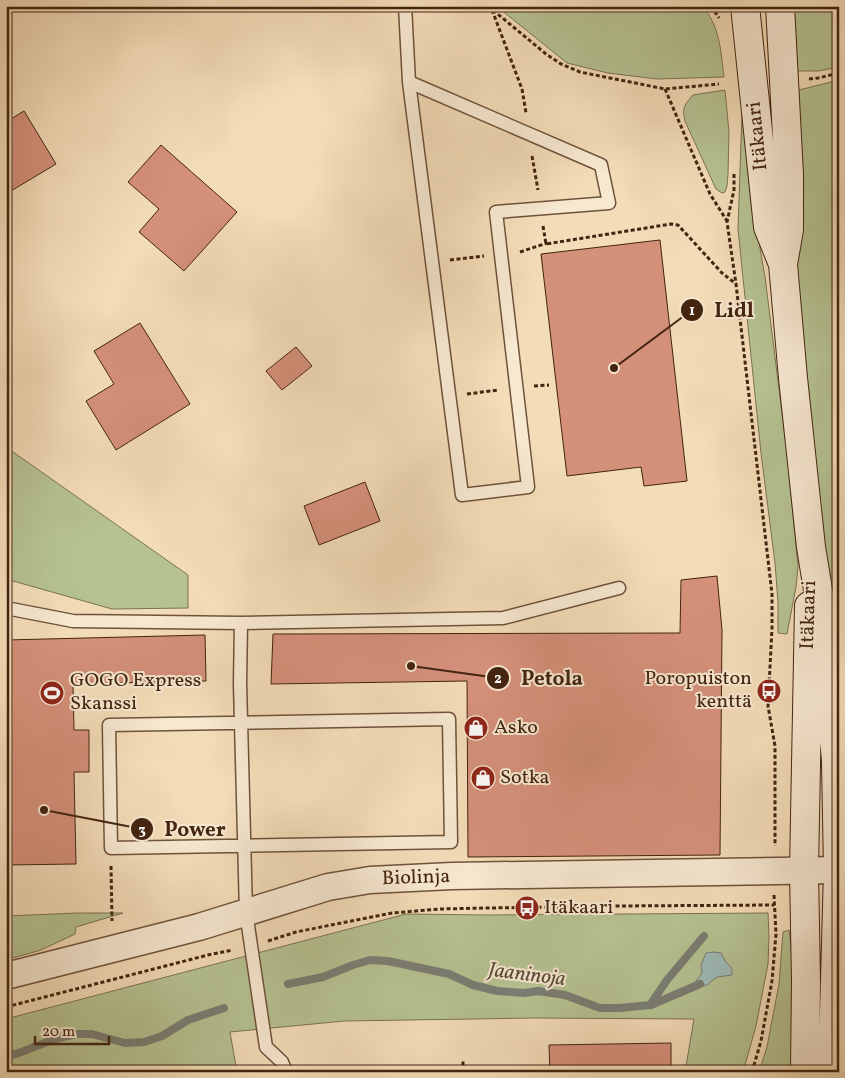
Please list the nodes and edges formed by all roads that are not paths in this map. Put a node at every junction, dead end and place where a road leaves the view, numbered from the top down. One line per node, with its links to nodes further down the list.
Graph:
1 (405, 6): 4 (lane)
2 (745, 6): 5 (street, Itäkaari)
3 (780, 6): 5 (street, Itäkaari)
4 (409, 82): 4 (lane)
5 (783, 264): 6 (street, Itäkaari)
6 (811, 548): 12 (street, Itäkaari); 13 (street, Itäkaari)
7 (619, 588): 9 (lane)
8 (6, 608): 9 (lane)
9 (241, 623): 10 (lane)
10 (241, 723): 11 (lane); 11 (lane); 11 (lane)
11 (244, 845): 14 (lane)
12 (804, 870): 13 (street, Biolinja); 14 (street, Biolinja); 17 (street, Itäkaari)
13 (838, 870): 18 (street, Itäkaari)
14 (246, 912): 15 (street, Biolinja); 16 (lane)
15 (6, 976)
16 (286, 1072)
17 (805, 1072)
18 (832, 1072)

